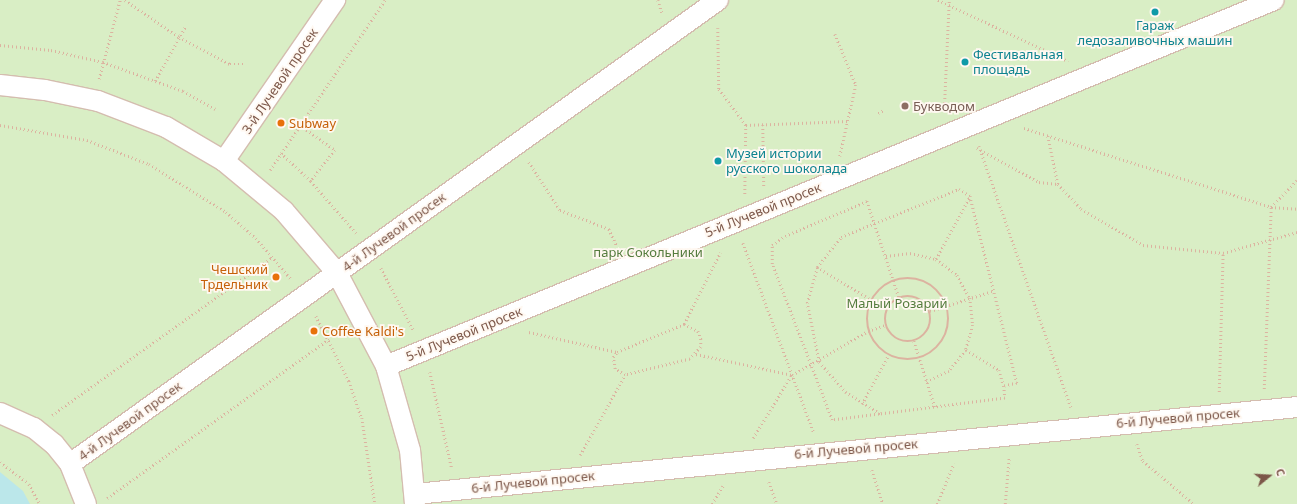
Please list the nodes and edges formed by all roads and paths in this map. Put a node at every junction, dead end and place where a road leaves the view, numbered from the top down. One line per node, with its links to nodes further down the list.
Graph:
1 (120, 0): 15 (path)
2 (125, 0): 12 (path)
3 (335, 0): 33 (street, 3-й Лучевой просек)
4 (386, 0): 28 (path)
5 (938, 0): 9 (path)
6 (949, 0): 9 (path)
7 (1274, 0): 23 (street, 5-й Лучевой просек)
8 (711, 5): 29 (path); 31 (street, 4-й Лучевой просек)
9 (949, 6): 14 (path); 24 (path)
10 (185, 27): 12 (path)
11 (836, 34): 25 (path)
12 (179, 37): 16 (path); 17 (path)
13 (0, 45): 15 (path)
14 (1060, 58)
15 (103, 62): 17 (path); 19 (path)
16 (245, 64)
17 (155, 81): 20 (path)
18 (0, 85): 19 (street)
19 (93, 100): 33 (street)
20 (215, 109)
21 (884, 110): 22 (path)
22 (878, 113)
23 (989, 117): 30 (path); 43 (street, 5-й Лучевой просек)
24 (943, 119)
25 (848, 121): 26 (path); 34 (path)
26 (763, 124): 29 (path); 39 (path)
27 (0, 125): 50 (path)
28 (300, 125): 32 (path); 36 (path)
29 (746, 125): 43 (path)
30 (1048, 136): 37 (path); 41 (path)
31 (518, 143): 47 (street, 4-й Лучевой просек); 52 (path)
32 (281, 153): 36 (path); 38 (path)
33 (224, 161): 38 (street)
34 (838, 162)
35 (1297, 180): 41 (path)
36 (311, 181): 47 (path)
37 (1058, 184): 48 (path); 87 (path)
38 (258, 187): 54 (street)
39 (764, 189)
40 (970, 196): 44 (path); 51 (path); 56 (path)
41 (1271, 207): 42 (path); 46 (path)
42 (1297, 209)
43 (740, 220): 52 (street, 5-й Лучевой просек); 63 (path); 79 (path)
44 (874, 222): 49 (path); 53 (path); 77 (path)
45 (1297, 232): 46 (path)
46 (1268, 243): 48 (path); 82 (path)
47 (369, 250): 54 (street, 4-й Лучевой просек); 69 (path)
48 (1223, 253): 83 (path)
49 (886, 256): 51 (path); 55 (path)
50 (273, 257): 57 (path); 91 (path)
51 (936, 259): 59 (path)
52 (626, 267): 69 (street, 5-й Лучевой просек)
53 (817, 267): 60 (path); 75 (path)
54 (337, 273): 57 (street, 4-й Лучевой просек); 76 (street)
55 (893, 279): 58 (path); 60 (path); 61 (path)
56 (993, 291): 59 (path); 81 (path)
57 (304, 296): 67 (path); 97 (street, 4-й Лучевой просек)
58 (899, 297): 62 (path); 64 (path)
59 (970, 298): 61 (path); 70 (path)
60 (870, 299): 65 (path)
61 (948, 306): 62 (path); 74 (path)
62 (930, 311): 68 (path)
63 (684, 324): 71 (path); 72 (path)
64 (885, 325): 65 (path); 68 (path)
65 (868, 331): 73 (path); 75 (path)
66 (527, 332): 71 (path)
67 (329, 339): 103 (path); 105 (path)
68 (914, 342): 74 (path)
69 (423, 350): 76 (street, 5-й Лучевой просек); 101 (path)
70 (966, 350): 80 (path); 81 (path)
71 (616, 352): 78 (path)
72 (696, 354): 78 (path); 79 (path)
73 (888, 356): 74 (path); 84 (path)
74 (919, 359): 80 (path)
75 (819, 362): 77 (path); 84 (path)
76 (386, 366): 102 (street)
77 (810, 368): 79 (path); 89 (path)
78 (626, 375): 99 (path)
79 (792, 375): 92 (path); 94 (path)
80 (926, 382): 85 (path)
81 (1004, 386): 85 (path)
82 (1264, 391)
83 (1219, 396)
84 (862, 404): 89 (path)
85 (935, 407): 89 (path)
86 (1297, 407): 90 (street, 6-й Лучевой просек)
87 (1072, 409)
88 (0, 413): 91 (street)
89 (880, 414)
90 (1131, 423): 92 (street, 6-й Лучевой просек); 110 (path)
91 (34, 428): 97 (street)
92 (821, 452): 94 (street, 6-й Лучевой просек)
93 (1009, 456): 109 (path)
94 (740, 461): 99 (street, 6-й Лучевой просек)
95 (0, 462): 104 (path)
96 (954, 462): 108 (path)
97 (70, 464): 103 (street)
98 (872, 470): 107 (path)
99 (567, 478): 101 (street, 6-й Лучевой просек)
100 (768, 480): 106 (path)
101 (455, 490): 102 (street, 6-й Лучевой просек)
102 (415, 499)
103 (94, 503)
104 (40, 504)
105 (375, 504)
106 (777, 504)
107 (883, 504)
108 (937, 504)
109 (1005, 504)
110 (1194, 504)

